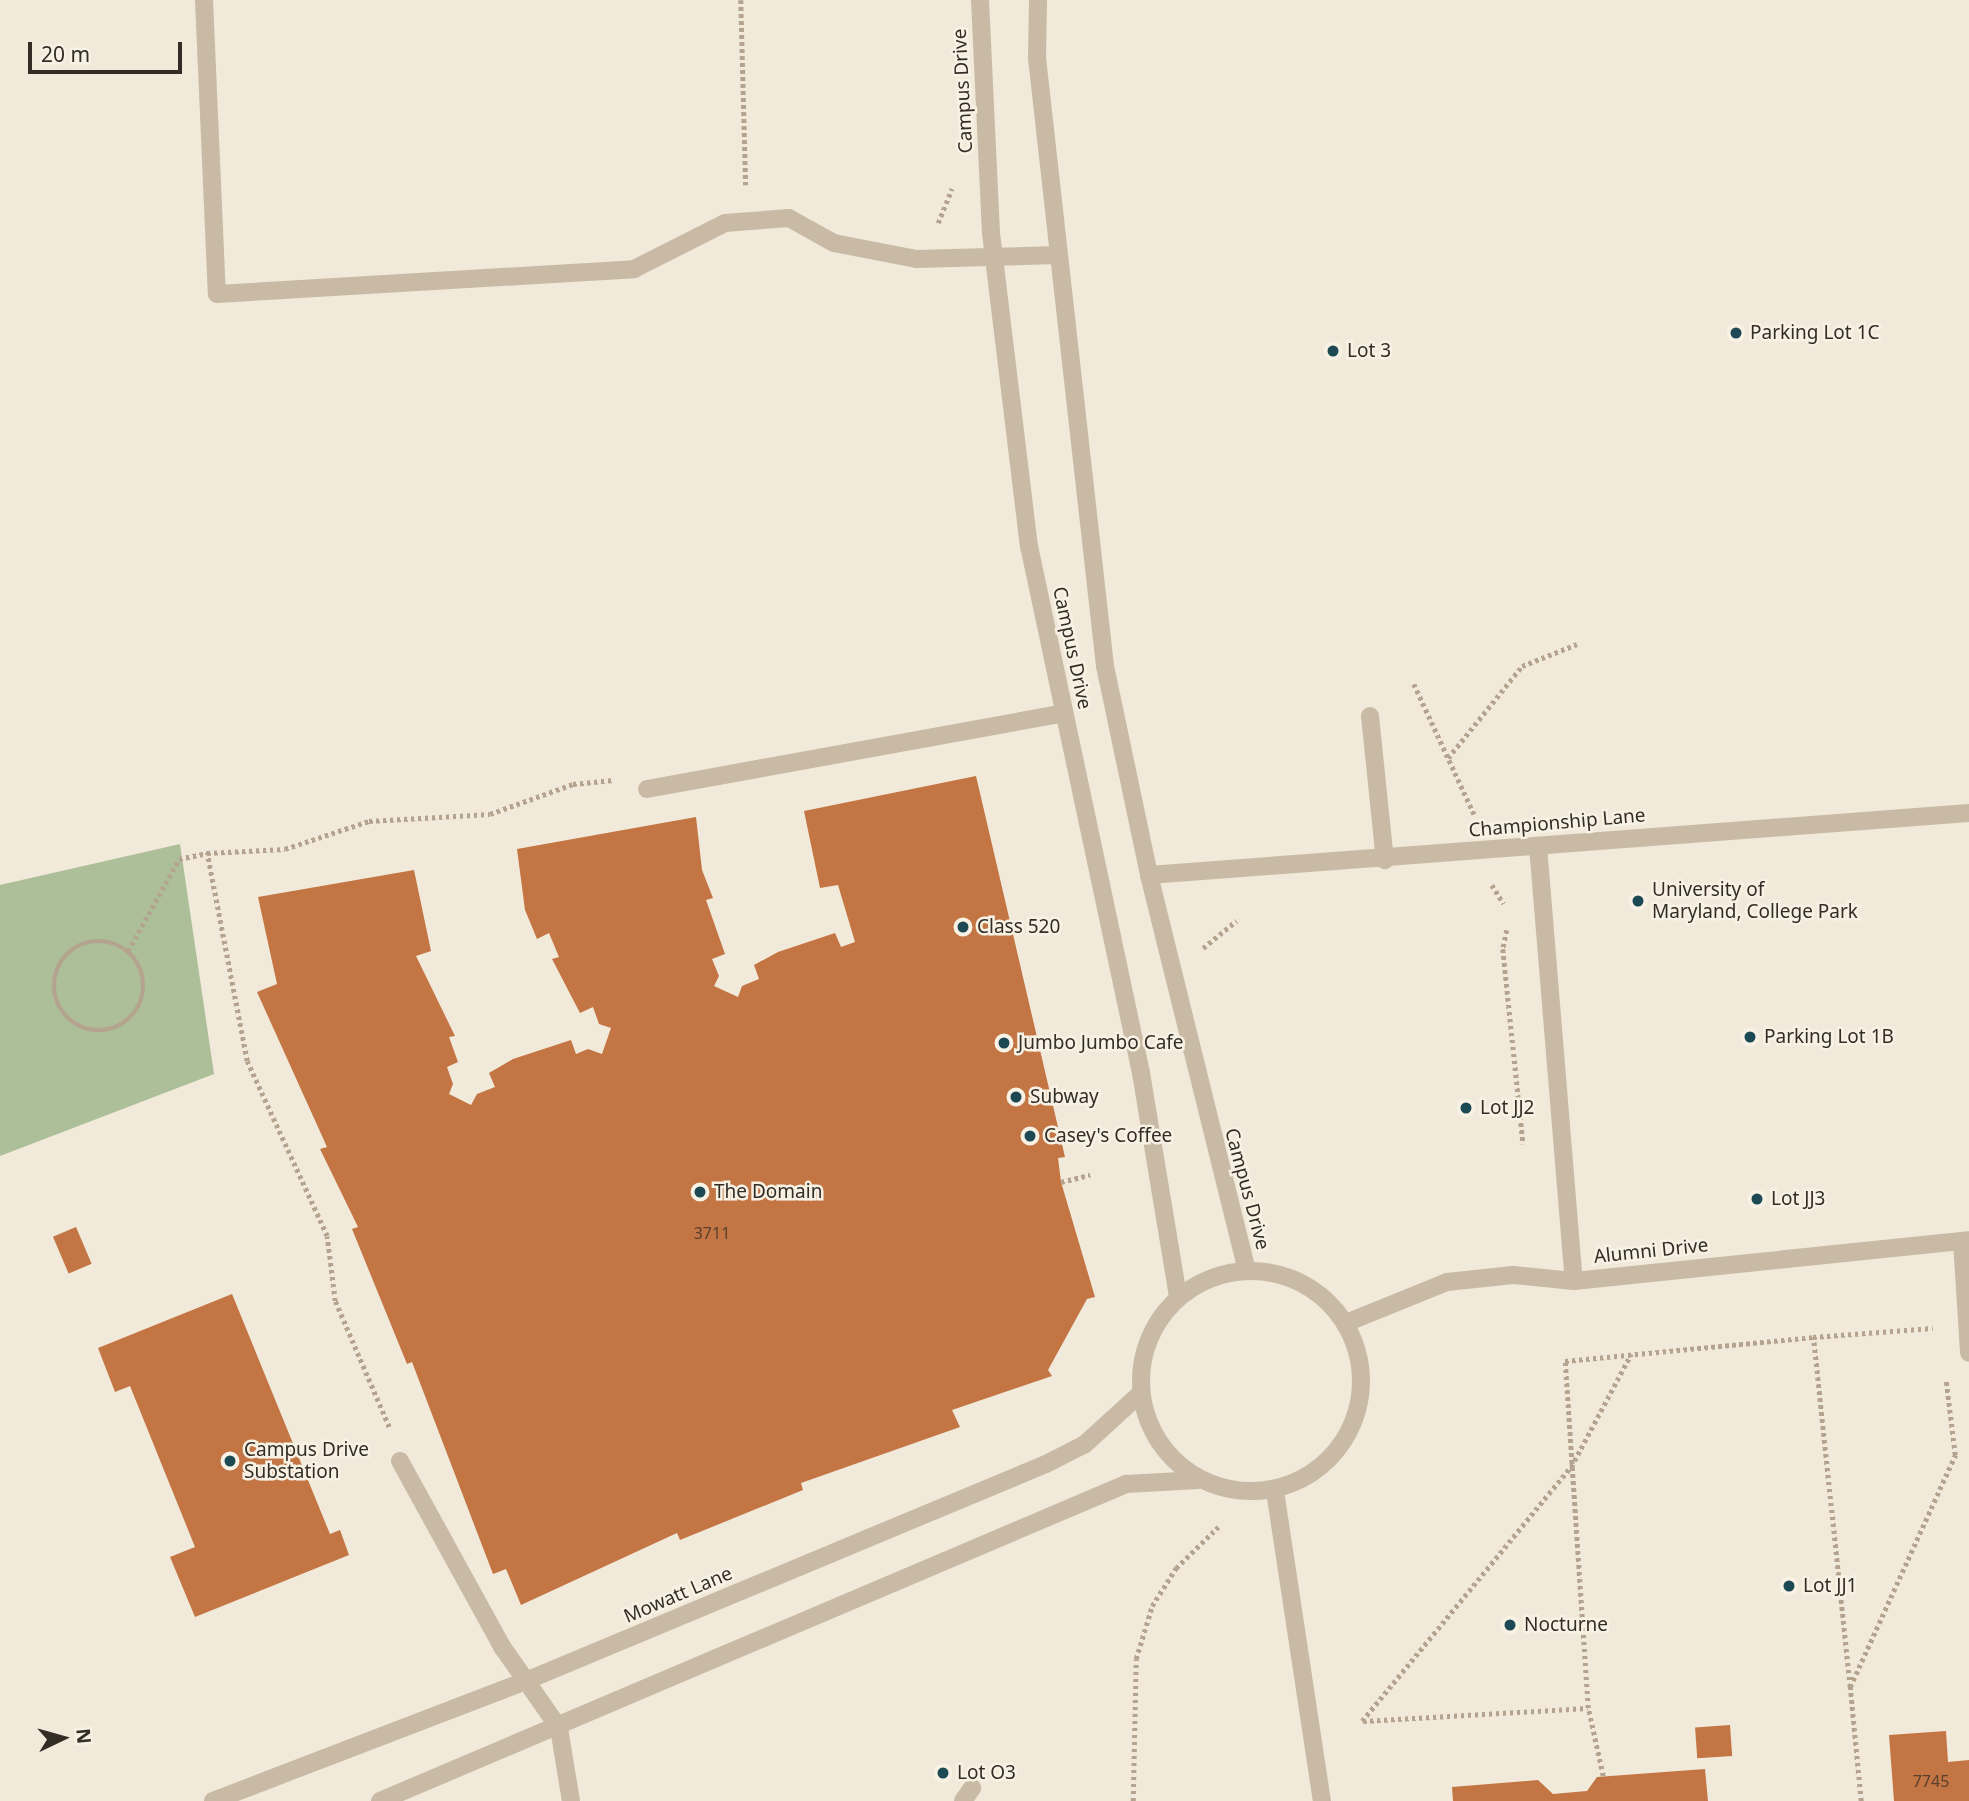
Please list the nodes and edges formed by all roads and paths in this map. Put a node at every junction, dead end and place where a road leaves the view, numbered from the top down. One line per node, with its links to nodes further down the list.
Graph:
1 (204, 0): 9 (street)
2 (741, 0): 6 (path)
3 (980, 0): 9 (street, Campus Drive)
4 (1038, 0): 8 (street, Campus Drive)
5 (955, 182): 7 (path)
6 (756, 192)
7 (934, 234)
8 (1058, 255): 9 (street); 21 (street, Campus Drive)
9 (994, 259): 12 (street, Campus Drive)
10 (1577, 644): 14 (path)
11 (1414, 684): 14 (path)
12 (1064, 713): 15 (street); 31 (street, Campus Drive)
13 (1370, 716): 20 (street)
14 (1448, 758): 18 (path)
15 (647, 789): 19 (path)
16 (1969, 813): 17 (street, Championship Lane)
17 (1538, 846): 18 (street, Championship Lane); 30 (street)
18 (1487, 851): 20 (street, Championship Lane); 25 (path)
19 (207, 853): 23 (path); 39 (path)
20 (1385, 860): 21 (street, Championship Lane)
21 (1149, 875): 29 (street, Campus Drive)
22 (1236, 921): 24 (path)
23 (128, 951): 23 (path)
24 (1194, 955)
25 (1524, 1154)
26 (1090, 1175): 27 (path)
27 (1061, 1182)
28 (1965, 1240): 30 (street, Alumni Drive); 36 (street)
29 (1247, 1270): 31 (street); 32 (street)
30 (1574, 1281): 32 (street, Alumni Drive)
31 (1178, 1297): 38 (street)
32 (1346, 1324): 43 (street)
33 (1813, 1337): 34 (path); 35 (path); 46 (path)
34 (1941, 1340)
35 (1632, 1353): 41 (path); 41 (path)
36 (1969, 1353)
37 (1944, 1366): 46 (path)
38 (1140, 1394): 42 (street); 45 (street, Mowatt Lane)
39 (393, 1438)
40 (400, 1461): 45 (street)
41 (1571, 1467): 47 (path); 47 (path)
42 (1198, 1480): 43 (street); 48 (street)
43 (1275, 1490): 54 (street)
44 (1218, 1527): 53 (path)
45 (528, 1680): 48 (street); 50 (street, Mowatt Lane)
46 (1850, 1687): 55 (path)
47 (1588, 1708): 49 (path)
48 (559, 1728): 51 (street); 52 (street)
49 (1603, 1776)
50 (213, 1801)
51 (380, 1801)
52 (571, 1801)
53 (1133, 1801)
54 (1322, 1801)
55 (1861, 1801)

